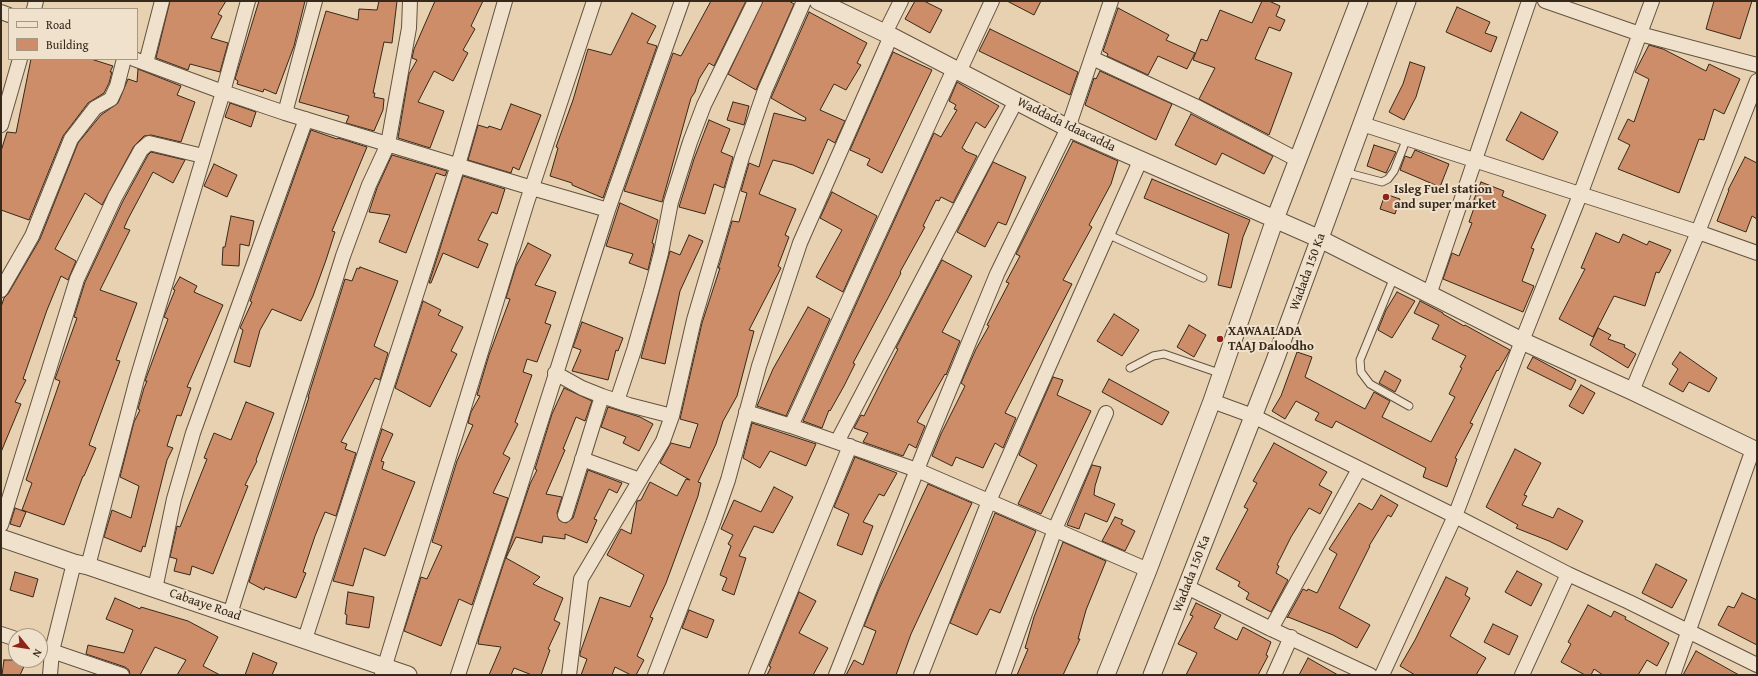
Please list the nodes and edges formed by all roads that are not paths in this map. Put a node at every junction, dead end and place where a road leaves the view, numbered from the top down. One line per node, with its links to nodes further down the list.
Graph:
1 (162, 1): 24 (street)
2 (248, 1): 28 (street)
3 (315, 1): 30 (street)
4 (410, 1): 36 (street)
5 (505, 1): 41 (street)
6 (594, 1): 43 (street)
7 (682, 1): 45 (street)
8 (755, 1): 61 (street)
9 (804, 1): 66 (street)
10 (818, 1): 19 (street, Waddada Idaacadda)
11 (901, 1): 19 (street)
12 (992, 1): 26 (street)
13 (1111, 1): 21 (street)
14 (1358, 1): 38 (street)
15 (1407, 1): 33 (street, Wadada 150 Ka)
16 (1529, 1): 39 (street)
17 (1545, 1): 20 (street)
18 (1652, 1): 20 (street)
19 (888, 34): 26 (street, Waddada Idaacadda); 64 (street)
20 (1640, 34): 25 (street); 44 (street)
21 (1092, 58): 34 (street); 38 (street)
22 (20, 60): 32 (street)
23 (124, 60): 53 (street)
24 (140, 61): 28 (street)
25 (1757, 65)
26 (957, 70): 29 (street, Waddada Idaacadda); 68 (street)
27 (1757, 81): 47 (street)
28 (223, 92): 30 (street); 37 (street)
29 (1016, 101): 34 (street, Waddada Idaacadda); 69 (street)
30 (285, 113): 31 (street)
31 (306, 119): 36 (street); 85 (street)
32 (1, 124)
33 (1362, 124): 35 (street); 42 (street, Wadada 150 Ka)
34 (1068, 128): 40 (street, Waddada Idaacadda); 73 (street)
35 (1407, 138): 39 (street); 42 (lane)
36 (388, 144): 41 (street); 86 (street)
37 (204, 156): 78 (street); 81 (street)
38 (1298, 160): 46 (street)
39 (1476, 160): 44 (street); 54 (street)
40 (1140, 161): 46 (street, Waddada Idaacadda); 48 (street)
41 (458, 165): 43 (street); 90 (street)
42 (1344, 172): 49 (street, Wadada 150 Ka)
43 (532, 188): 45 (street); 95 (street)
44 (1580, 195): 47 (street); 55 (street)
45 (608, 210): 57 (street)
46 (1275, 219): 49 (street, Waddada Idaacadda); 58 (street)
47 (1698, 232): 50 (street); 59 (street)
48 (1107, 234): 52 (lane); 75 (street)
49 (1320, 239): 51 (street, Waddada Idaacadda); 67 (street, Wadada 150 Ka)
50 (1757, 253)
51 (1394, 277): 54 (street, Waddada Idaacadda); 63 (lane)
52 (1203, 278)
53 (1, 290)
54 (1429, 295): 55 (street, Waddada Idaacadda)
55 (1522, 341): 59 (street, Waddada Idaacadda); 77 (street)
56 (1130, 368): 58 (lane)
57 (555, 373): 60 (street); 99 (street)
58 (1222, 374): 62 (street)
59 (1632, 391): 70 (street, Waddada Idaacadda)
60 (602, 396): 61 (street); 71 (street)
61 (617, 401): 66 (street)
62 (1212, 401): 67 (street); 82 (street)
63 (1409, 406)
64 (746, 412): 68 (street); 101 (street)
65 (1106, 413): 79 (street)
66 (672, 416): 74 (street)
67 (1253, 416): 72 (street); 84 (street, Wadada 150 Ka)
68 (790, 426): 69 (street)
69 (844, 444): 73 (street); 102 (street)
70 (1755, 450): 88 (street)
71 (582, 459): 74 (street); 76 (street)
72 (1359, 469): 77 (street); 87 (street)
73 (917, 470): 75 (street); 103 (street)
74 (640, 480): 100 (street)
75 (989, 501): 79 (street); 104 (street)
76 (565, 515)
77 (1455, 516): 83 (street); 110 (street)
78 (1, 525)
79 (1055, 529): 82 (street); 105 (street)
80 (1, 538): 81 (street, Cabaaye Road)
81 (81, 564): 85 (street, Cabaaye Road); 91 (street)
82 (1148, 570): 106 (street)
83 (1568, 574): 88 (street); 111 (street)
84 (1187, 586): 87 (street); 107 (street, Wadada 150 Ka)
85 (155, 588): 86 (street, Cabaaye Road)
86 (230, 614): 90 (street, Cabaaye Road)
87 (1271, 629): 89 (street)
88 (1689, 632): 94 (street); 112 (street)
89 (1291, 637): 108 (street); 109 (street)
90 (304, 639): 95 (street, Cabaaye Road)
91 (48, 644)
92 (48, 650): 97 (street)
93 (48, 662): 96 (street)
94 (1757, 665)
95 (383, 671): 98 (street, Cabaaye Road)
96 (50, 675)
97 (122, 675)
98 (408, 675)
99 (458, 675)
100 (569, 675)
101 (655, 675)
102 (756, 675)
103 (836, 675)
104 (921, 675)
105 (1003, 675)
106 (1106, 675)
107 (1152, 675)
108 (1274, 675)
109 (1370, 675)
110 (1382, 675)
111 (1522, 675)
112 (1673, 675)

